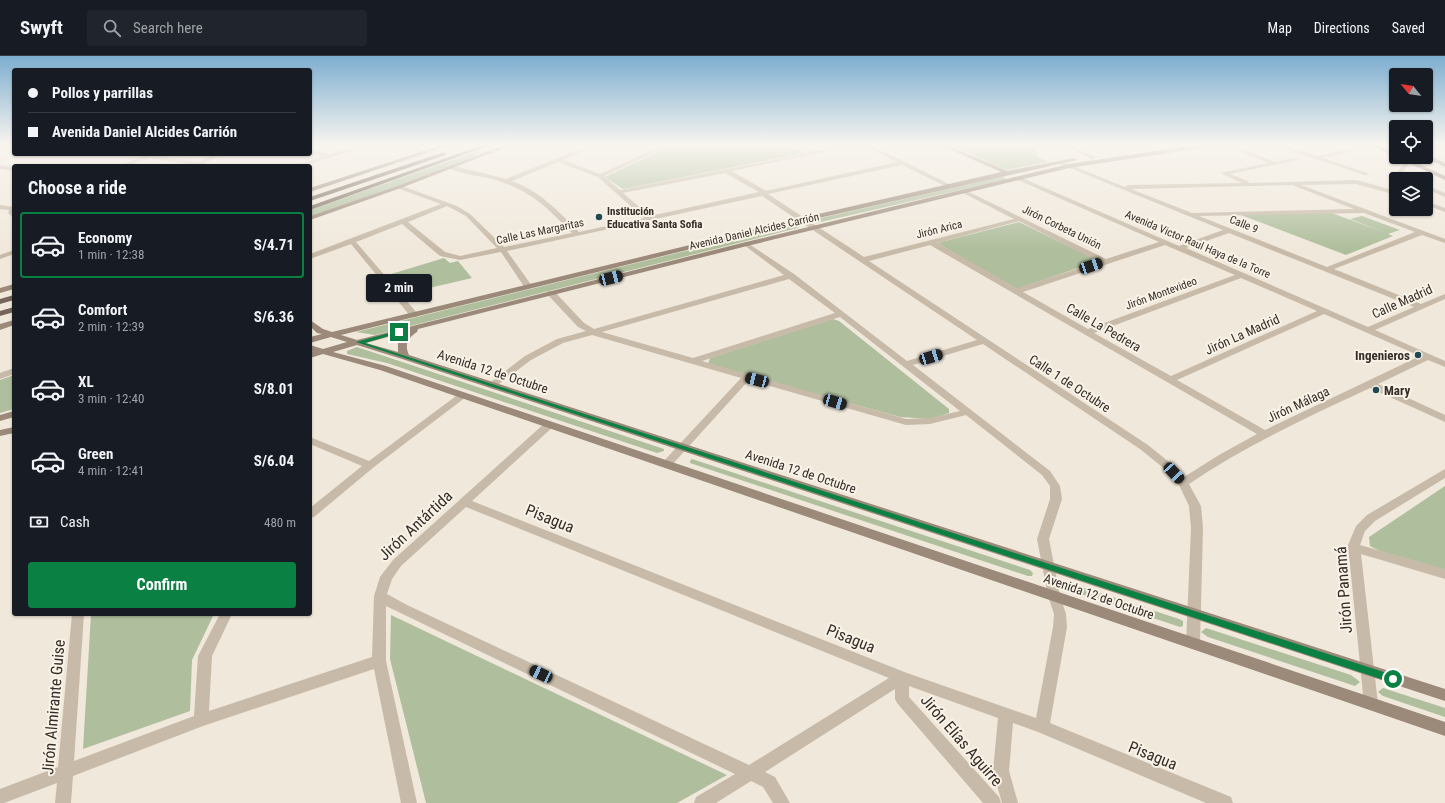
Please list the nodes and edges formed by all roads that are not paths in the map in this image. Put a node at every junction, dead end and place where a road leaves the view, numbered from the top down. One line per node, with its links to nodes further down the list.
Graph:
1 (341, 180): 23 (street)
2 (367, 180): 30 (main road)
3 (391, 180): 34 (main road)
4 (418, 180): 21 (street)
5 (497, 180): 17 (street)
6 (510, 180): 17 (street)
7 (605, 180): 26 (street)
8 (681, 180): 26 (street)
9 (741, 180): 28 (street, Calle 1 de Octubre)
10 (824, 180): 28 (street, Calle Las Margaritas)
11 (937, 180): 20 (street)
12 (976, 180): 20 (street, Avenida Daniel Alcides Carrión)
13 (1016, 180): 27 (street, Avenida Daniel Alcides Carrión)
14 (1022, 180): 51 (street, Avenida Victor Raul Haya de la Torre)
15 (1104, 180): 22 (street, Calle 9)
16 (1240, 180): 19 (street)
17 (505, 182): 47 (street)
18 (1290, 183): 19 (street); 25 (street); 37 (street)
19 (1250, 184): 22 (street)
20 (949, 186): 42 (street, Avenida Daniel Alcides Carrión)
21 (399, 187): 31 (street); 39 (street)
22 (1122, 187): 38 (street, Calle 9)
23 (312, 189)
24 (1433, 190): 29 (street)
25 (1389, 191)
26 (620, 192): 40 (street)
27 (965, 192): 41 (street, Jirón Corbeta Unión); 44 (street, Avenida Daniel Alcides Carrión)
28 (763, 193): 40 (street, Calle Las Margaritas); 42 (street, Calle 1 de Octubre)
29 (1445, 195)
30 (312, 198)
31 (448, 204): 43 (street); 54 (street)
32 (1433, 206): 36 (street)
33 (0, 207): 35 (street)
34 (312, 207)
35 (12, 210)
36 (1445, 210)
37 (1364, 211): 38 (street); 46 (street)
38 (1189, 214): 45 (street, Calle 9)
39 (312, 217)
40 (648, 218): 47 (street, Calle Las Margaritas)
41 (1021, 219): 50 (street, Jirón Arica); 59 (street, Jirón Corbeta Unión)
42 (801, 220): 44 (street, Calle 1 de Octubre); 63 (street, Avenida Daniel Alcides Carrión)
43 (403, 221): 48 (street); 54 (street, Calle Las Margaritas)
44 (816, 229): 52 (street, Avenida Daniel Alcides Carrión); 58 (street, Calle 1 de Octubre)
45 (1230, 230): 53 (street); 60 (street, Calle 9)
46 (1422, 232): 49 (street); 60 (street)
47 (577, 234): 54 (street, Calle Las Margaritas)
48 (352, 241): 56 (street); 76 (street)
49 (1445, 241)
50 (931, 242): 58 (street, Jirón Arica); 66 (street, Calle La Pedrera)
51 (1166, 242): 53 (street, Avenida Victor Raul Haya de la Torre); 59 (street)
52 (746, 244): 62 (street); 67 (street, Avenida Daniel Alcides Carrión)
53 (1180, 248): 61 (street, Avenida Victor Raul Haya de la Torre)
54 (503, 250): 63 (street)
55 (12, 253): 57 (street)
56 (312, 256)
57 (0, 257)
58 (862, 260): 86 (street, Calle 1 de Octubre)
59 (1106, 262): 66 (street)
60 (1328, 269): 71 (street, Calle 9)
61 (1242, 275): 73 (street, Avenida Victor Raul Haya de la Torre); 83 (street, Jirón Montevideo)
62 (791, 276): 75 (street); 82 (street)
63 (528, 286): 76 (street, Avenida Daniel Alcides Carrión)
64 (12, 287): 65 (street)
65 (0, 291)
66 (1017, 291): 83 (street, Calle La Pedrera)
67 (551, 293): 79 (street, Avenida Daniel Alcides Carrión); 82 (street)
68 (1445, 296): 71 (street, Calle Madrid)
69 (12, 299): 70 (main road)
70 (0, 302)
71 (1422, 307): 81 (street, Calle Madrid)
72 (12, 310): 74 (main road)
73 (1325, 311): 81 (street, Avenida Victor Raul Haya de la Torre); 99 (street, Jirón La Madrid)
74 (0, 314)
75 (841, 314): 93 (street); 94 (street)
76 (414, 315): 84 (street, Avenida Daniel Alcides Carrión)
77 (12, 323): 80 (street)
78 (312, 324): 84 (street, Avenida 12 de Octubre)
79 (422, 325): 87 (street, Avenida Daniel Alcides Carrión); 92 (street)
80 (0, 327)
81 (1369, 330): 91 (street, Avenida Victor Raul Haya de la Torre)
82 (593, 332): 93 (street); 101 (street)
83 (1088, 332): 99 (street, Calle La Pedrera)
84 (332, 336): 85 (street, Avenida Daniel Alcides Carrión); 87 (street, Avenida 12 de Octubre)
85 (312, 340)
86 (983, 341): 94 (street); 116 (street, Calle 1 de Octubre)
87 (359, 342): 89 (street, Avenida Daniel Alcides Carrión); 92 (street, Avenida 12 de Octubre)
88 (312, 349): 89 (street, Avenida 12 de Octubre)
89 (323, 352): 90 (street, Avenida Daniel Alcides Carrión); 102 (street, Avenida 12 de Octubre)
90 (312, 355)
91 (1428, 356): 95 (street, Avenida Victor Raul Haya de la Torre); 100 (street, Jirón Málaga)
92 (405, 357): 101 (street, Avenida 12 de Octubre)
93 (693, 361): 98 (street)
94 (905, 364): 103 (street)
95 (1445, 364)
96 (12, 372): 97 (street)
97 (0, 376)
98 (747, 377): 103 (street); 112 (street)
99 (1170, 380): 110 (street, Calle La Pedrera)
100 (1372, 384): 106 (street); 110 (street, Jirón Málaga)
101 (492, 385): 112 (street, Avenida 12 de Octubre)
102 (463, 395): 107 (street, Avenida 12 de Octubre); 114 (street)
103 (967, 412): 120 (street)
104 (12, 415): 105 (street)
105 (0, 418)
106 (1445, 419)
107 (550, 424): 113 (street, Avenida 12 de Octubre); 117 (street, Jirón Antártida)
108 (12, 430): 109 (street)
109 (0, 433)
110 (1264, 434): 116 (street, Jirón Málaga)
111 (312, 441): 114 (street)
112 (682, 447): 113 (street); 120 (street, Avenida 12 de Octubre)
113 (667, 464): 123 (street, Avenida 12 de Octubre)
114 (370, 465): 118 (street)
115 (1445, 473): 119 (street, Jirón Panamá)
116 (1183, 483): 124 (street, Calle 1 de Octubre)
117 (465, 502): 122 (street, Jirón Antártida); 130 (street, Pisagua)
118 (312, 512)
119 (1354, 548): 121 (street); 129 (street, Jirón Panamá)
120 (1048, 566): 123 (street); 124 (street, Avenida 12 de Octubre)
121 (1445, 574)
122 (380, 596): 128 (street, Jirón Antártida); 138 (street)
123 (1054, 596): 127 (street, Avenida 12 de Octubre); 135 (street)
124 (1194, 614): 127 (street, Calle 1 de Octubre); 129 (street, Avenida 12 de Octubre)
125 (78, 616): 137 (street, Jirón Almirante Guise)
126 (225, 616): 134 (street)
127 (1193, 643): 132 (street, Avenida 12 de Octubre)
128 (379, 661): 134 (street); 141 (street, Jirón Antártida)
129 (1368, 670): 131 (street, Avenida 12 de Octubre); 132 (street, Jirón Panamá)
130 (902, 677): 133 (street, Pisagua); 138 (street); 144 (street, Jirón Elías Aguirre)
131 (1445, 696)
132 (1371, 704): 136 (street, Avenida 12 de Octubre)
133 (1006, 714): 135 (street, Pisagua); 145 (street)
134 (201, 720): 137 (street)
135 (1042, 727): 146 (street, Pisagua)
136 (1445, 729)
137 (66, 771): 139 (street); 140 (street, Jirón Almirante Guise)
138 (751, 773): 142 (street); 143 (street)
139 (0, 797)
140 (64, 803)
141 (409, 803)
142 (702, 803)
143 (782, 803)
144 (993, 803)
145 (1010, 803)
146 (1226, 803)

